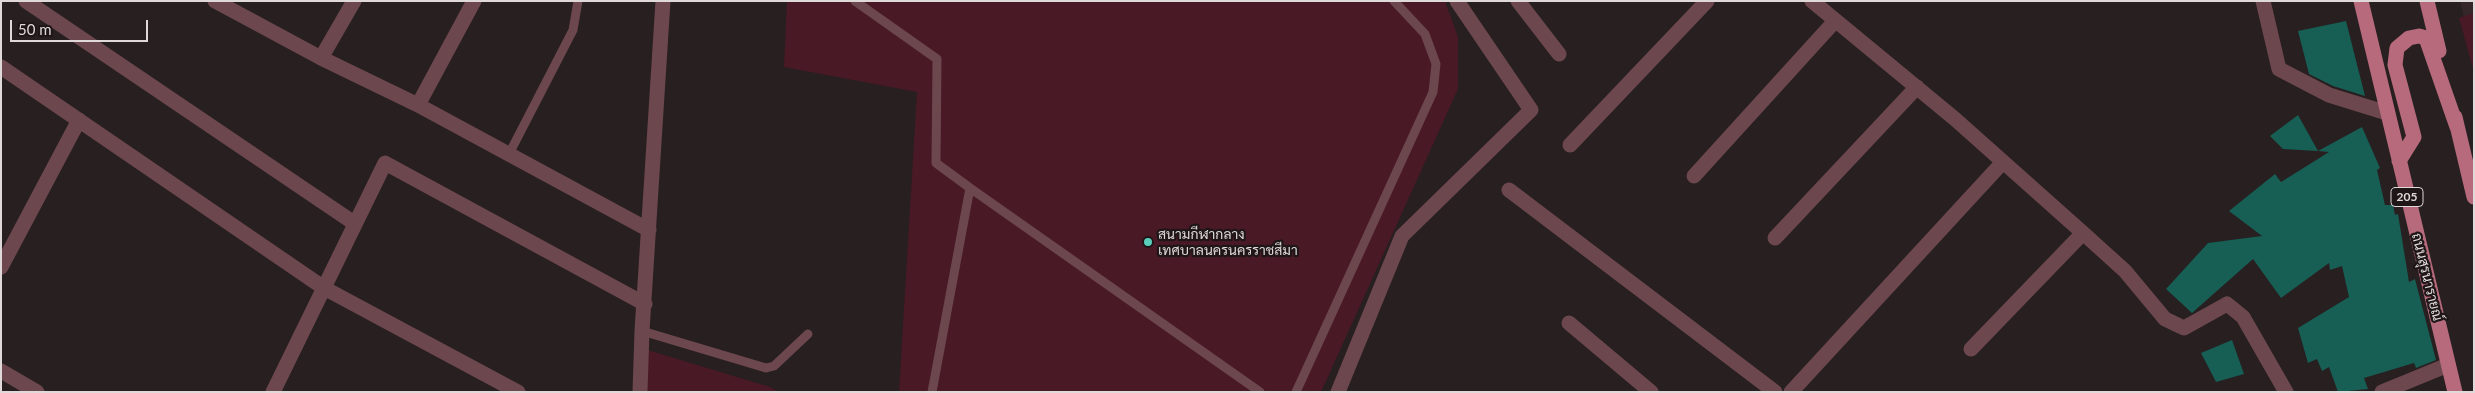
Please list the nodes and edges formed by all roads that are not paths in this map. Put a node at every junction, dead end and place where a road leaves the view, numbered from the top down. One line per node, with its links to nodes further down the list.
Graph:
1 (26, 1): 34 (street)
2 (215, 1): 16 (street)
3 (354, 1): 19 (street)
4 (474, 1): 22 (street)
5 (578, 1): 27 (lane)
6 (663, 1): 35 (street)
7 (855, 1): 31 (lane)
8 (1394, 1): 53 (lane)
9 (1457, 1): 54 (street)
10 (1518, 1): 18 (street)
11 (1708, 1): 26 (street)
12 (1812, 1): 17 (street)
13 (2262, 1): 23 (street)
14 (2362, 1): 23 (main road, ถนนสุรนารายณ์ / 205)
15 (2427, 1): 25 (main road)
16 (238, 7): 19 (street)
17 (1835, 21): 21 (street); 30 (street)
18 (1559, 54)
19 (321, 58): 22 (street)
20 (1, 67): 24 (street)
21 (1917, 87): 28 (street); 37 (street)
22 (418, 105): 27 (street)
23 (2387, 112): 29 (main road, ถนนสุรนารายณ์ / 205)
24 (79, 120): 38 (street); 39 (street)
25 (2457, 127): 29 (main road); 33 (main road)
26 (1570, 145)
27 (509, 154): 35 (street)
28 (2003, 162): 36 (street); 57 (street)
29 (2399, 162): 45 (main road, ถนนสุรนารายณ์ / 205)
30 (1694, 176)
31 (970, 188): 51 (lane); 52 (lane)
32 (1509, 190): 56 (street)
33 (2474, 197)
34 (354, 223): 39 (street); 40 (street)
35 (649, 230): 40 (street)
36 (2083, 233): 44 (street); 58 (street)
37 (1775, 238)
38 (1, 267)
39 (324, 288): 48 (street); 49 (street)
40 (644, 304): 42 (street)
41 (1569, 323): 55 (street)
42 (642, 331): 43 (lane); 50 (street)
43 (808, 334)
44 (1972, 349)
45 (2448, 365): 59 (street); 60 (main road, ถนนสุรนารายณ์ / 205)
46 (1, 371): 47 (street)
47 (37, 392)
48 (273, 392)
49 (518, 392)
50 (640, 392)
51 (932, 392)
52 (1260, 392)
53 (1296, 392)
54 (1338, 392)
55 (1651, 392)
56 (1775, 392)
57 (1791, 392)
58 (2286, 392)
59 (2382, 392)
60 (2454, 392)

